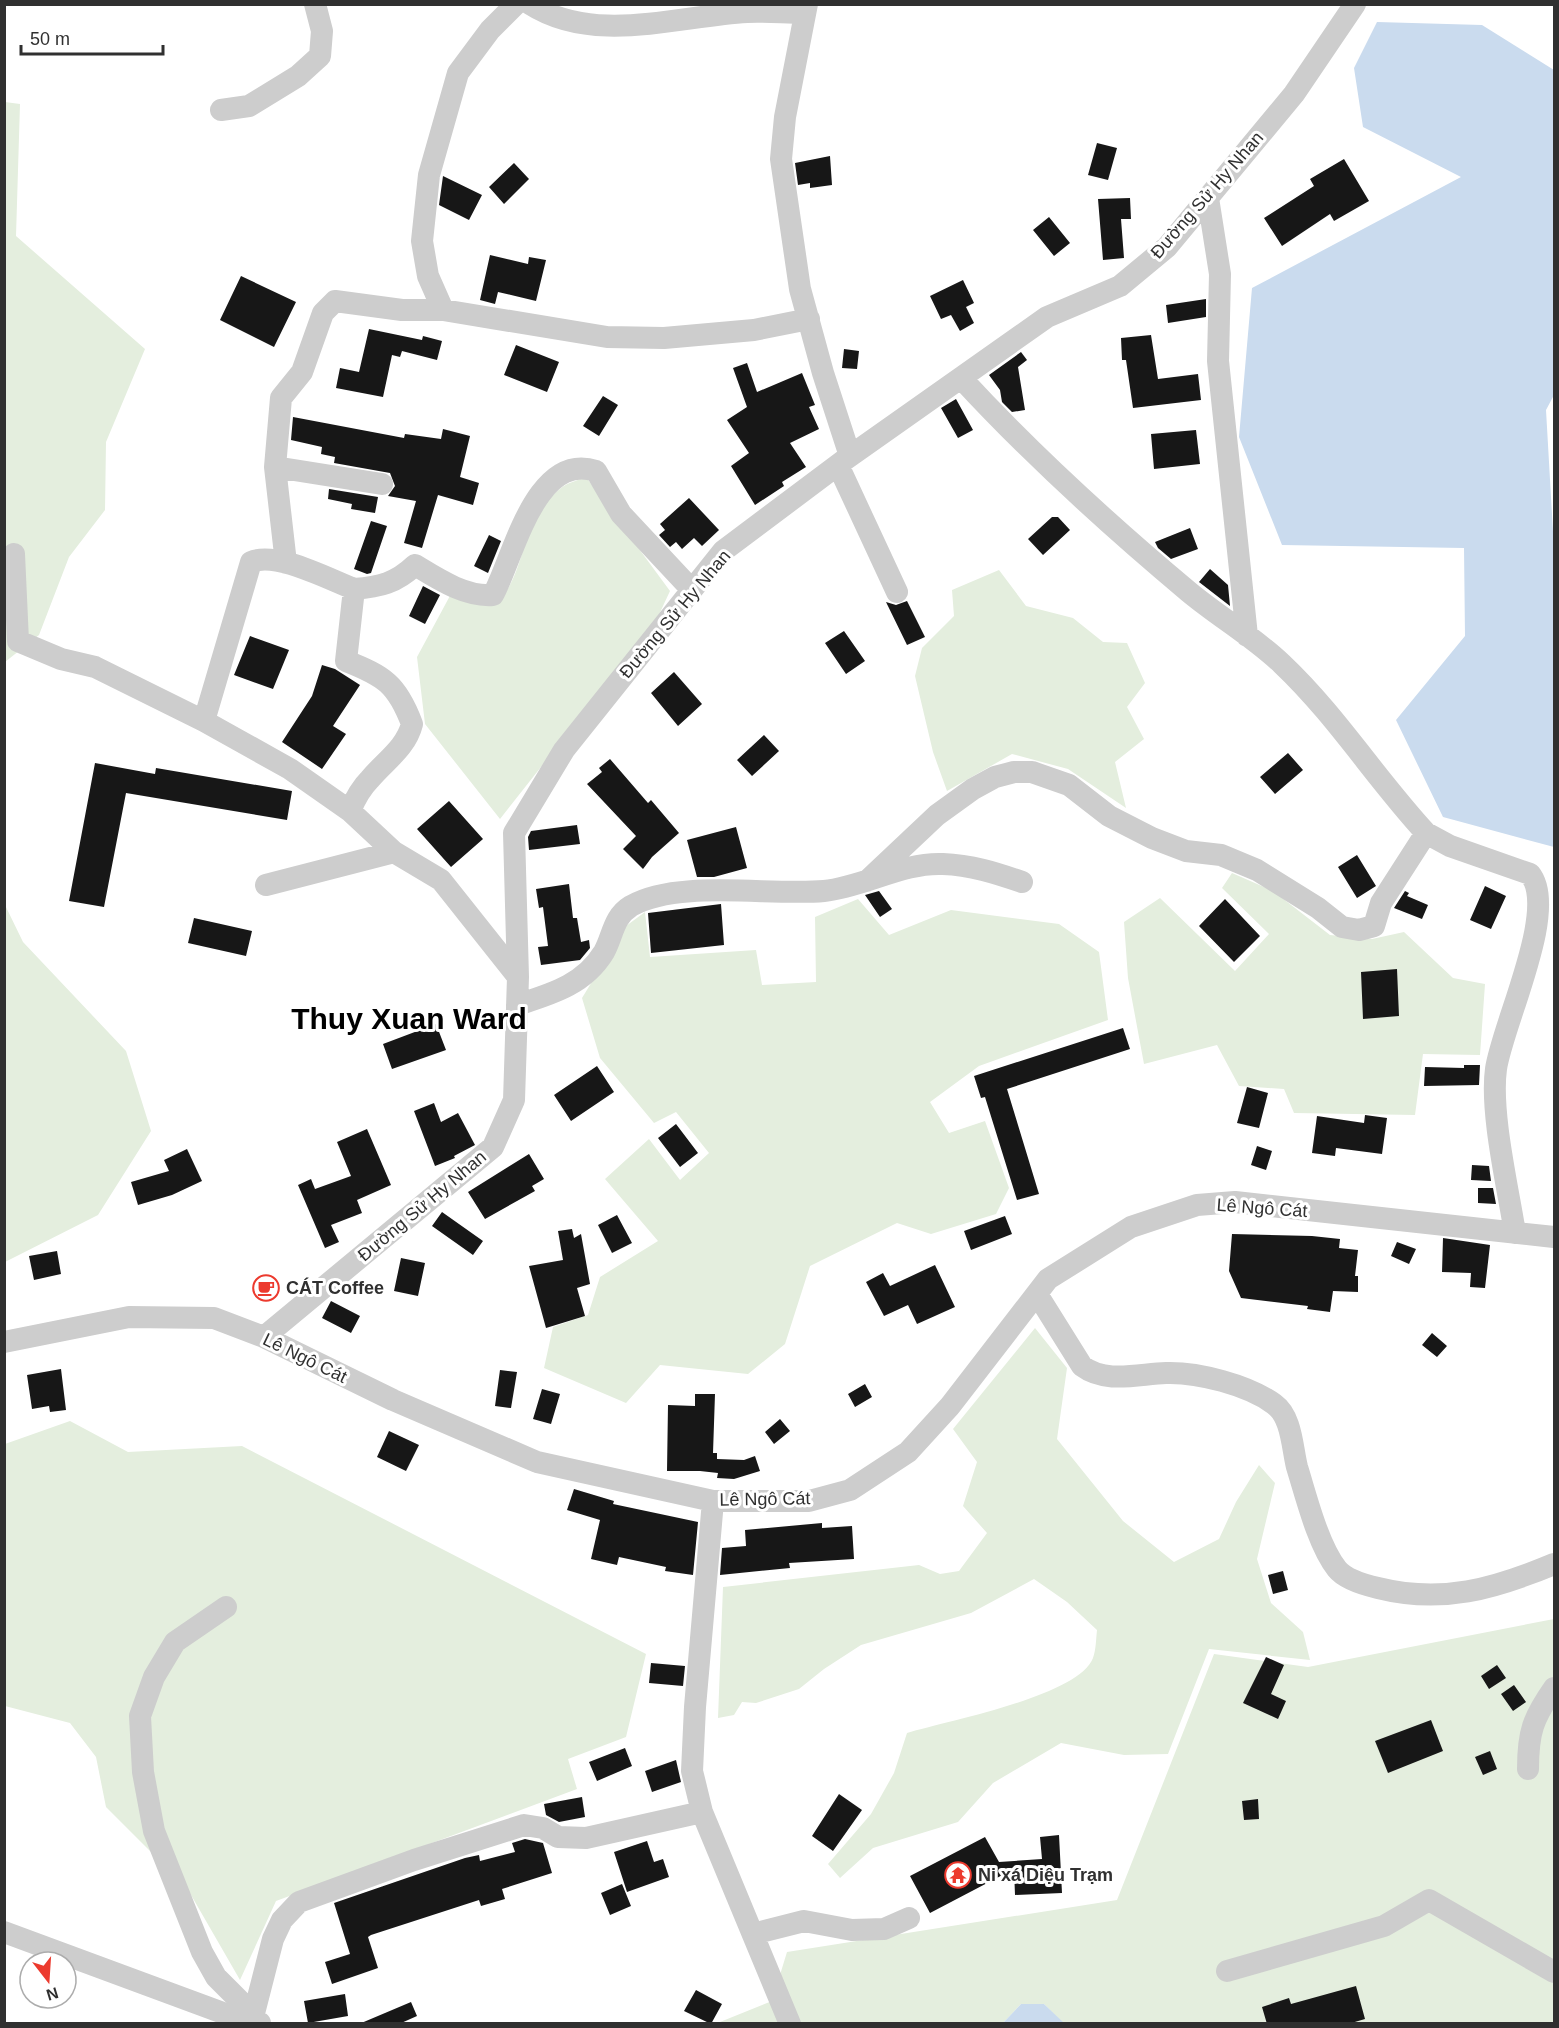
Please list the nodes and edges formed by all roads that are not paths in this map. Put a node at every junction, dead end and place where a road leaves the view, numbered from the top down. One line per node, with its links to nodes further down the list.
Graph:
1 (315, 4): 6 (street)
2 (516, 4): 8 (street)
3 (530, 4): 5 (street)
4 (1355, 4): 7 (street, Đường Sử Hy Nhan)
5 (805, 9): 9 (street)
6 (221, 110)
7 (1208, 198): 10 (street, Đường Sử Hy Nhan); 19 (street)
8 (443, 310): 9 (street); 12 (street)
9 (808, 320): 11 (street)
10 (961, 378): 11 (street, Đường Sử Hy Nhan); 19 (street)
11 (844, 461): 17 (street, Đường Sử Hy Nhan); 18 (street)
12 (275, 467): 13 (street); 15 (street)
13 (382, 484)
14 (14, 554): 20 (street)
15 (286, 563): 16 (street); 21 (street)
16 (354, 589): 17 (street); 22 (street)
17 (692, 590): 28 (street, Đường Sử Hy Nhan)
18 (897, 592)
19 (1247, 636): 23 (street)
20 (11, 644): 21 (street)
21 (204, 721): 22 (street)
22 (350, 811): 24 (street)
23 (1426, 833): 25 (street); 30 (street)
24 (394, 852): 27 (street); 28 (street)
25 (867, 881): 26 (street); 29 (street)
26 (1022, 882)
27 (267, 885)
28 (518, 977): 29 (street, Đường Sử Hy Nhan)
29 (517, 1005): 33 (street, Đường Sử Hy Nhan)
30 (1515, 1233): 31 (street, Lê Ngô Cát); 32 (street, Lê Ngô Cát)
31 (1554, 1237)
32 (1037, 1294): 35 (street, Lê Ngô Cát); 36 (street)
33 (264, 1337): 34 (street, Lê Ngô Cát); 35 (street, Lê Ngô Cát)
34 (4, 1342)
35 (713, 1501): 40 (street)
36 (1554, 1564)
37 (226, 1607): 46 (street)
38 (1554, 1688): 39 (street)
39 (1528, 1769)
40 (702, 1812): 43 (street); 46 (street)
41 (909, 1918): 43 (street)
42 (4, 1932): 46 (street)
43 (753, 1934): 47 (street)
44 (1227, 1971): 45 (street)
45 (1554, 1972)
46 (256, 2023)
47 (790, 2024)

